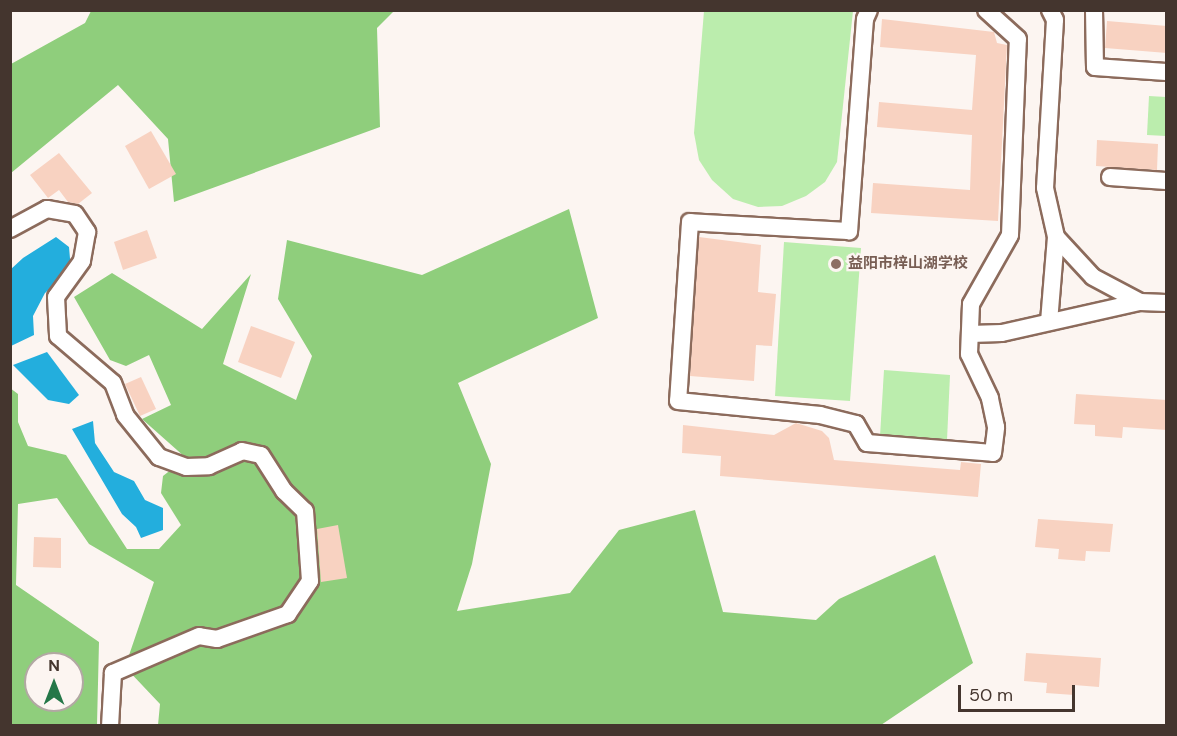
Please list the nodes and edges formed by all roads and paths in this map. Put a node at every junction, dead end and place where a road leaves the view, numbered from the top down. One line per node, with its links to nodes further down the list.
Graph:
1 (869, 10): 13 (street)
2 (986, 10): 13 (street)
3 (1050, 10): 9 (street)
4 (1094, 10): 5 (street)
5 (1167, 72)
6 (1110, 177): 7 (street)
7 (1167, 181)
8 (10, 229): 14 (street)
9 (1056, 237): 10 (street); 12 (street)
10 (1140, 302): 11 (street); 12 (street)
11 (1167, 303)
12 (1048, 322): 13 (street)
13 (970, 334)
14 (110, 726)

